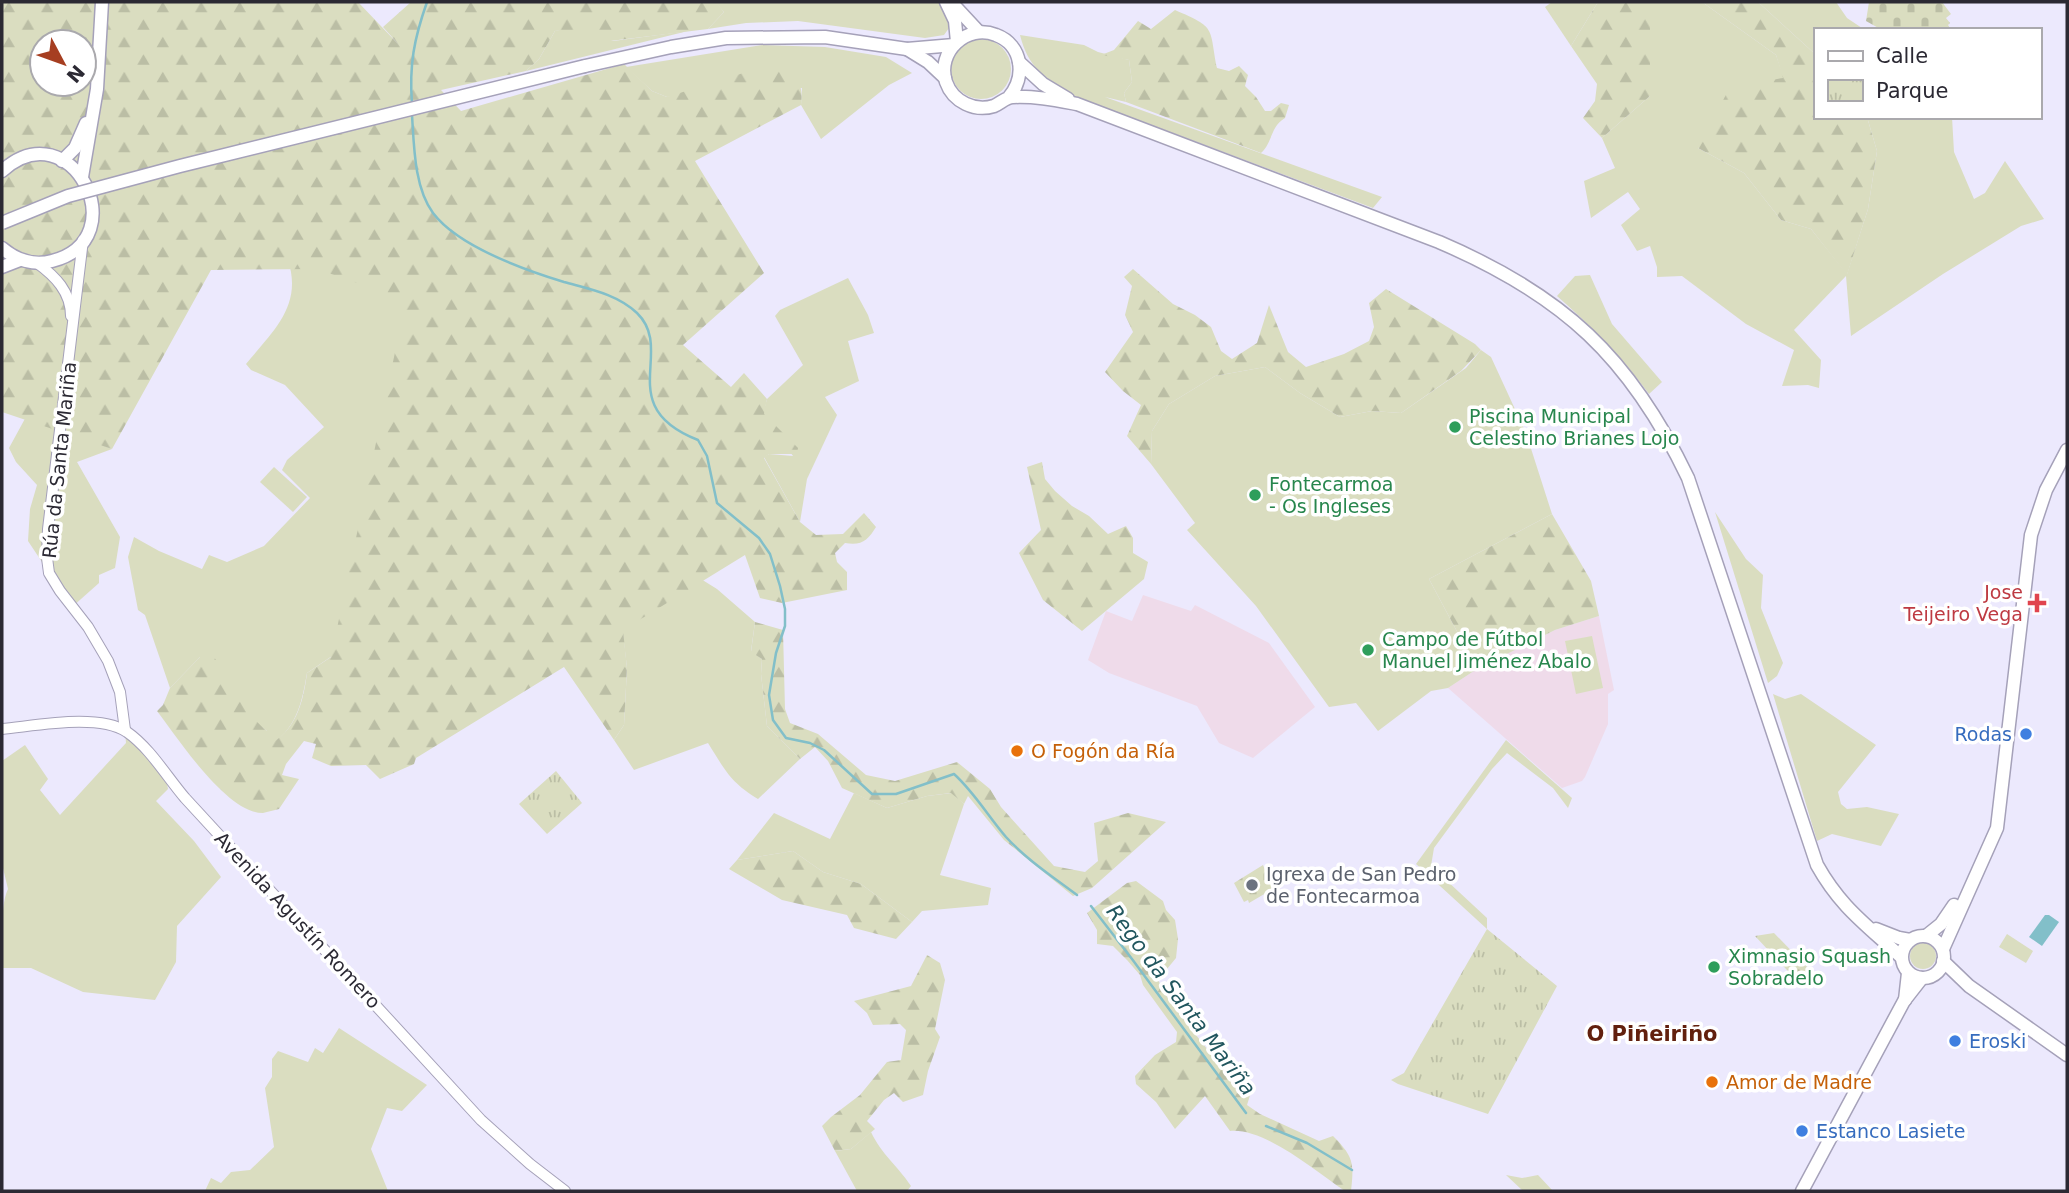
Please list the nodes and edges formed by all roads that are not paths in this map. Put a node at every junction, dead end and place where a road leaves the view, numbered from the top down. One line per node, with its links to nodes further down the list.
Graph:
1 (102, 2): 7 (main road)
2 (948, 2): 3 (main road); 4 (main road)
3 (979, 32): 4 (main road); 6 (main road)
4 (956, 43): 5 (main road); 8 (main road)
5 (907, 49): 8 (main road); 16 (main road, bridge)
6 (1019, 62): 9 (main road); 12 (main road)
7 (98, 72)
8 (945, 78): 9 (main road)
9 (1009, 97): 12 (main road)
10 (94, 98): 13 (main road)
11 (95, 98): 15 (main road)
12 (1077, 104): 27 (main road)
13 (62, 161): 14 (main road); 15 (main road)
14 (2, 171)
15 (82, 177): 17 (main road)
16 (2, 223)
17 (83, 240): 20 (main road); 22 (street, Rúa da Santa Mariña)
18 (2, 248): 19 (main road)
19 (20, 260): 20 (main road); 21 (main road)
20 (37, 263): 22 (street, Rúa da Santa Mariña)
21 (2, 267)
22 (72, 336): 25 (street, Rúa da Santa Mariña)
23 (2067, 450): 26 (main road)
24 (2, 729): 25 (street)
25 (125, 730): 37 (street, Avenida Agustín Romero)
26 (2002, 791): 28 (main road); 30 (main road)
27 (1860, 920): 29 (main road); 31 (main road)
28 (1926, 936): 29 (main road); 30 (main road)
29 (1910, 940): 31 (main road)
30 (1943, 955): 33 (main road); 34 (main road)
31 (1901, 957): 32 (main road)
32 (1908, 972): 33 (main road); 35 (main road)
33 (1928, 976): 34 (main road); 35 (main road)
34 (1969, 986): 36 (main road)
35 (1904, 1001): 38 (main road)
36 (2067, 1055)
37 (565, 1191)
38 (1802, 1191)

